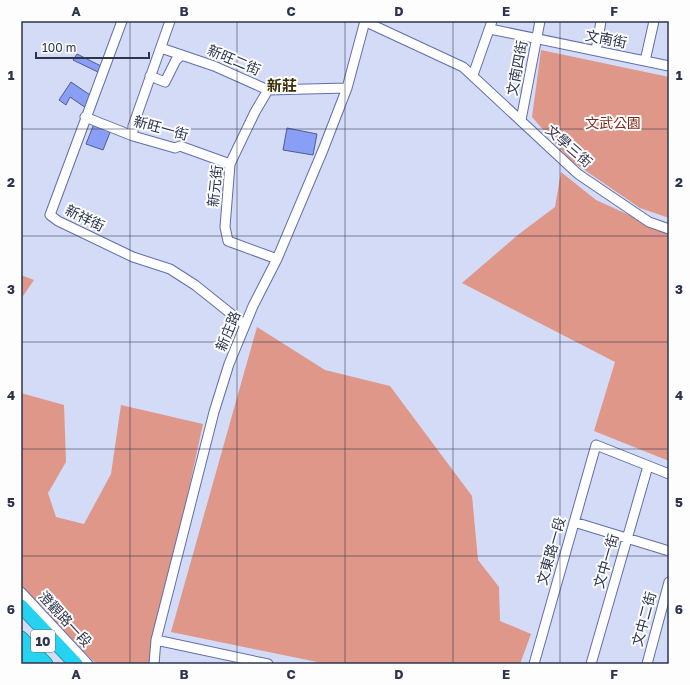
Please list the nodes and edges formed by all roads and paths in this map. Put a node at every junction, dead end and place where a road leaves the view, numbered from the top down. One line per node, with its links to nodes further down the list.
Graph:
1 (122, 21): 18 (street, 新祥街)
2 (170, 21): 9 (street)
3 (365, 21): 14 (street, 文學三街); 16 (street, 新庄路)
4 (540, 21): 8 (street, 文南四街)
5 (601, 21): 10 (street)
6 (654, 21): 12 (street)
7 (491, 25): 8 (street, 文南街); 14 (street)
8 (537, 39): 10 (street, 文南街); 19 (street, 文南四街)
9 (161, 48): 11 (street, 新旺二街); 15 (street)
10 (596, 51): 12 (street, 文南街)
11 (182, 55): 15 (street); 17 (street, 新旺二街)
12 (645, 61): 13 (street, 文南街)
13 (669, 66)
14 (473, 75): 19 (street, 文學三街)
15 (150, 76): 20 (street)
16 (347, 88): 17 (street, 新旺二街); 23 (street, 新庄路)
17 (268, 90): 21 (street, 新元街)
18 (85, 117): 20 (street, 新旺一街); 24 (street, 新祥街)
19 (521, 120): 22 (street, 文學三街)
20 (133, 136): 21 (street, 新旺一街)
21 (230, 164): 23 (street, 新元街)
22 (669, 229)
23 (277, 259): 24 (street, 新庄路)
24 (245, 325): 35 (street, 新庄路)
25 (648, 466): 26 (street); 27 (street, 文東路一段); 28 (street, 文中一街)
26 (669, 474)
27 (574, 522): 28 (street); 44 (street, 文東路一段)
28 (627, 538): 29 (street); 45 (street, 文中一街)
29 (669, 551)
30 (669, 582): 46 (street, 文中二街)
31 (21, 592): 41 (street, 澄觀路一段)
32 (21, 606): 40 (highway)
33 (21, 618): 39 (highway, 10)
34 (21, 638): 38 (highway, 10)
35 (156, 640): 42 (street, 新庄路); 43 (street)
36 (21, 652): 37 (highway)
37 (32, 664)
38 (46, 664)
39 (65, 664)
40 (76, 664)
41 (88, 664)
42 (154, 664)
43 (268, 664)
44 (534, 664)
45 (591, 664)
46 (647, 664)

